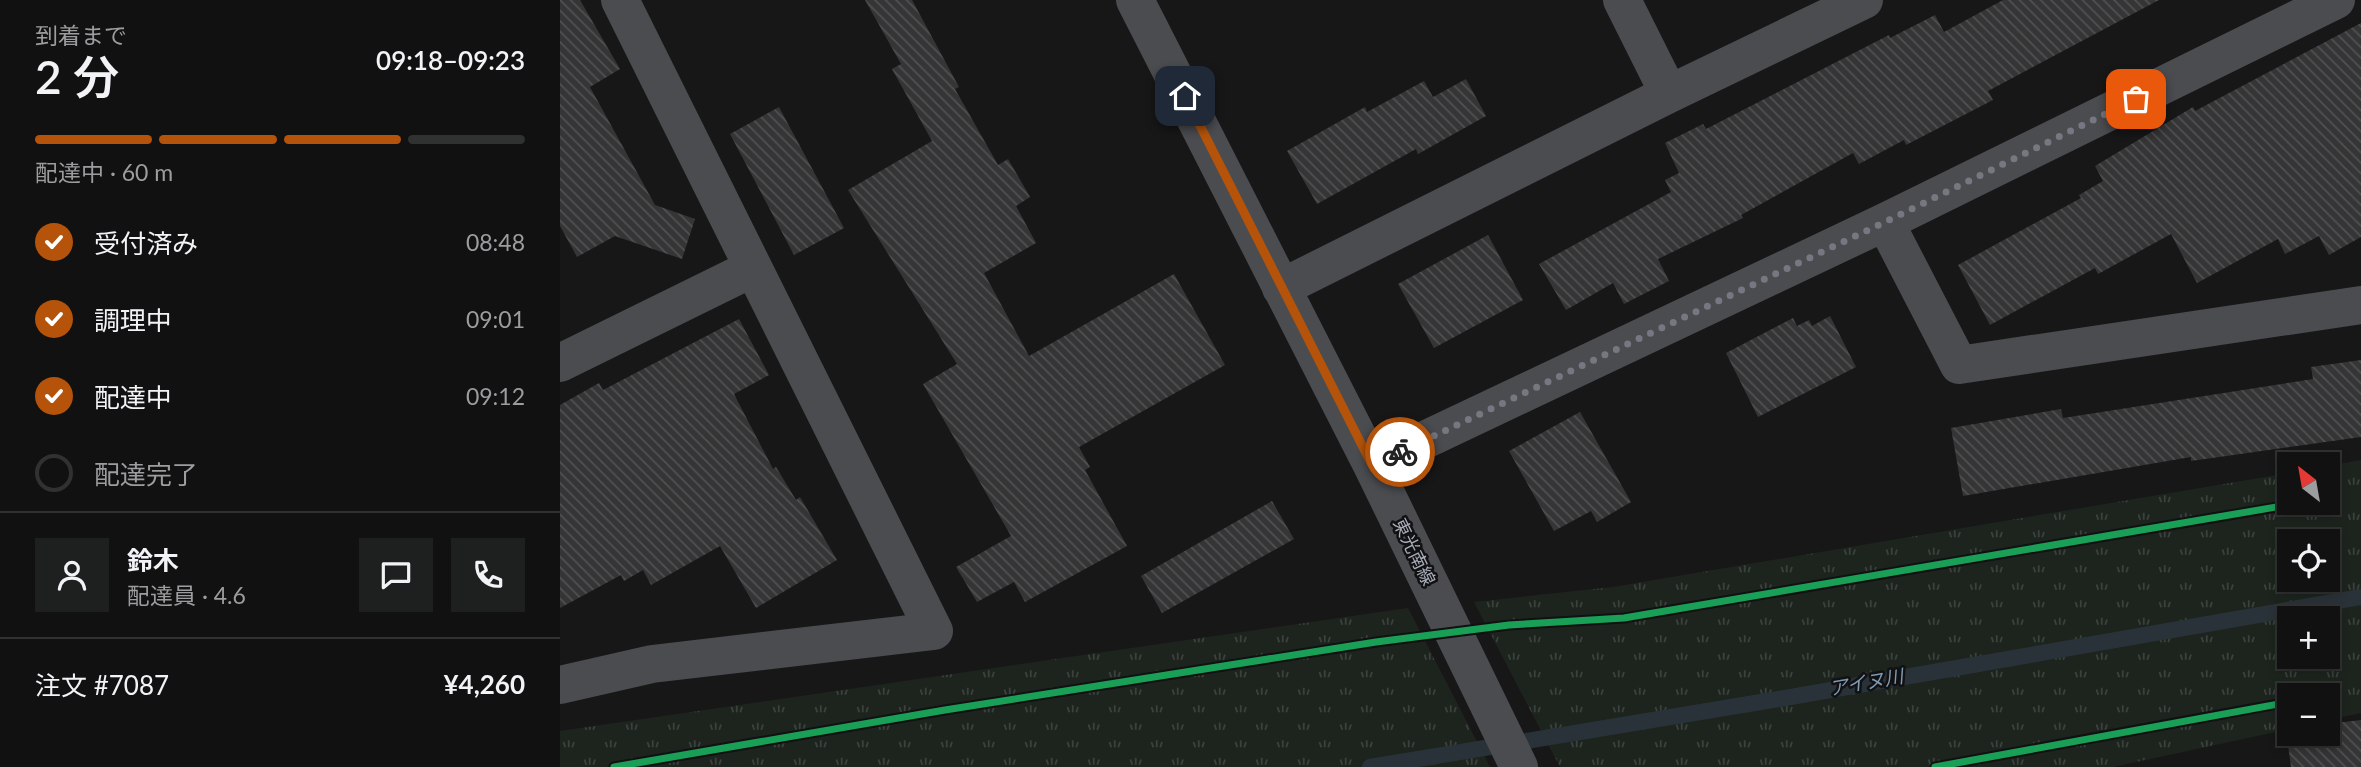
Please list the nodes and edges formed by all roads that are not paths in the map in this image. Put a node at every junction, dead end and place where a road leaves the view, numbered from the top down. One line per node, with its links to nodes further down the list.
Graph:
1 (620, 0): 8 (street)
2 (1135, 0): 9 (street, 東光南線)
3 (1622, 0): 6 (street)
4 (1864, 0): 6 (street)
5 (2336, 0): 7 (street)
6 (1669, 94): 9 (street)
7 (1885, 222): 10 (street); 12 (street)
8 (753, 268): 11 (street); 13 (street)
9 (1281, 288): 12 (street, 東光南線)
10 (2361, 306)
11 (560, 363)
12 (1372, 465): 14 (street, 東光南線)
13 (560, 685)
14 (1519, 767)

